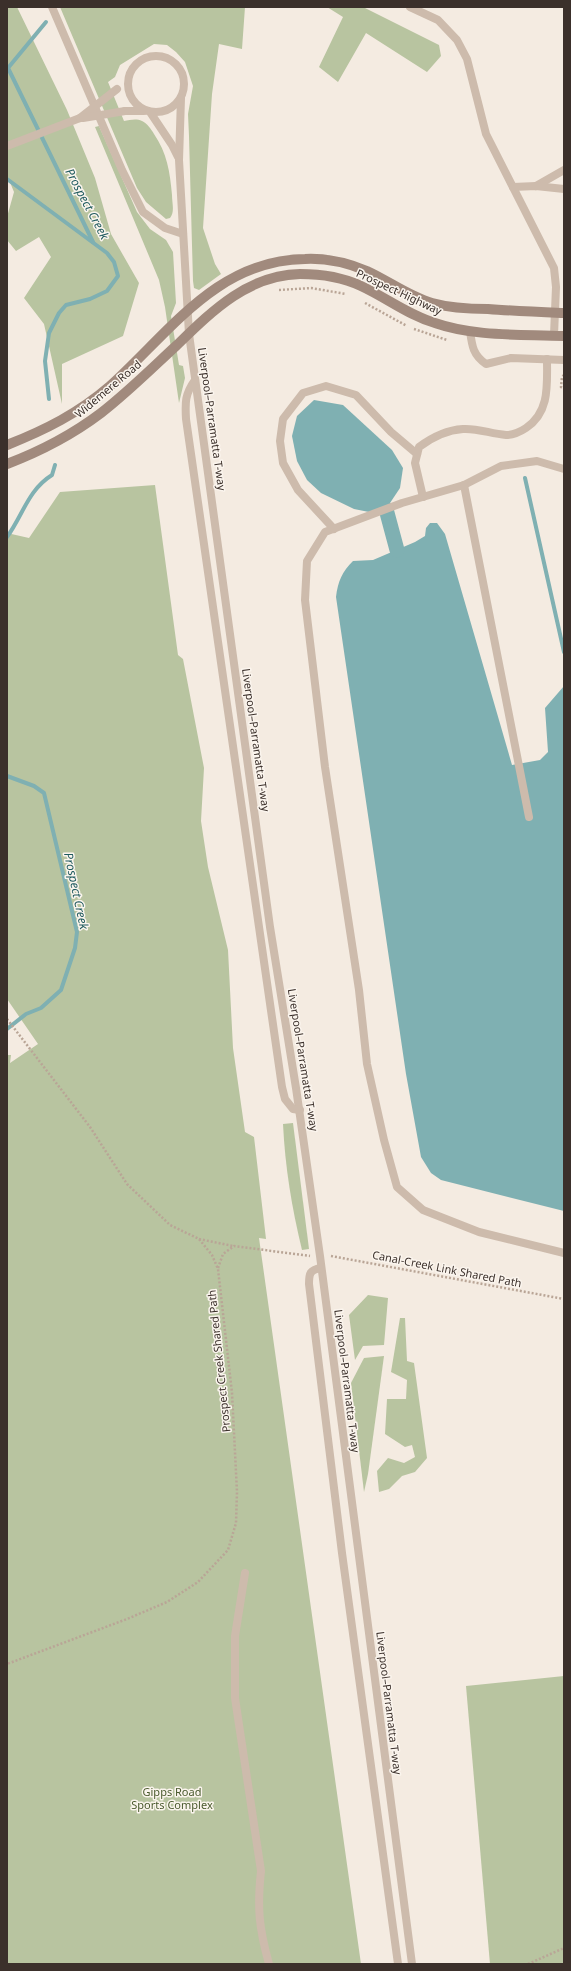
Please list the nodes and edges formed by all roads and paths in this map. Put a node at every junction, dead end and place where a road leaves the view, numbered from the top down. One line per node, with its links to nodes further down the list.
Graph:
1 (52, 7): 13 (lane)
2 (410, 7): 11 (lane)
3 (131, 70): 4 (lane); 5 (lane); 6 (lane, bridge)
4 (181, 98): 5 (lane); 8 (lane, Liverpool–Parramatta T-way)
5 (147, 112): 6 (lane, bridge); 8 (lane, Liverpool–Parramatta T-way)
6 (80, 118): 7 (lane)
7 (7, 146)
8 (179, 160): 13 (lane, Liverpool–Parramatta T-way)
9 (564, 170): 10 (lane)
10 (536, 186): 11 (lane); 12 (lane)
11 (512, 187): 18 (lane)
12 (564, 189)
13 (183, 234): 17 (lane, Liverpool–Parramatta T-way)
14 (272, 291): 15 (path)
15 (352, 295)
16 (363, 302): 23 (path)
17 (186, 312): 18 (main road, Prospect Highway); 19 (main road, Prospect Highway); 21 (lane, Liverpool–Parramatta T-way)
18 (560, 313): 22 (lane)
19 (173, 325): 30 (main road, Widemere Road)
20 (470, 330): 21 (main road, Prospect Highway); 22 (main road, Prospect Highway); 25 (lane)
21 (188, 334): 24 (main road, Prospect Highway); 28 (lane, Liverpool–Parramatta T-way)
22 (559, 336)
23 (450, 341)
24 (176, 346): 32 (main road, Widemere Road)
25 (547, 359): 26 (lane); 31 (lane)
26 (564, 360)
27 (564, 375): 29 (path)
28 (196, 380): 39 (lane, Liverpool–Parramatta T-way); 39 (lane)
29 (564, 389)
30 (7, 445)
31 (417, 454): 35 (lane); 36 (lane)
32 (7, 464)
33 (564, 469): 34 (lane)
34 (464, 485): 35 (lane); 37 (lane)
35 (423, 497): 36 (lane)
36 (334, 529): 42 (lane)
37 (529, 817)
38 (7, 1019): 40 (path, Prospect Creek Shared Path)
39 (300, 1110): 45 (lane, Liverpool–Parramatta T-way)
40 (198, 1239): 41 (path); 46 (path, Prospect Creek Shared Path)
41 (234, 1246): 43 (path); 46 (path)
42 (564, 1253)
43 (312, 1256)
44 (328, 1256): 47 (path, Canal-Creek Link Shared Path)
45 (321, 1268): 52 (lane); 53 (lane, Liverpool–Parramatta T-way)
46 (218, 1269): 49 (path, Prospect Creek Shared Path)
47 (564, 1299)
48 (245, 1573): 51 (lane)
49 (7, 1664)
50 (564, 1948): 54 (path)
51 (269, 1964)
52 (398, 1964)
53 (412, 1964)
54 (528, 1964)

